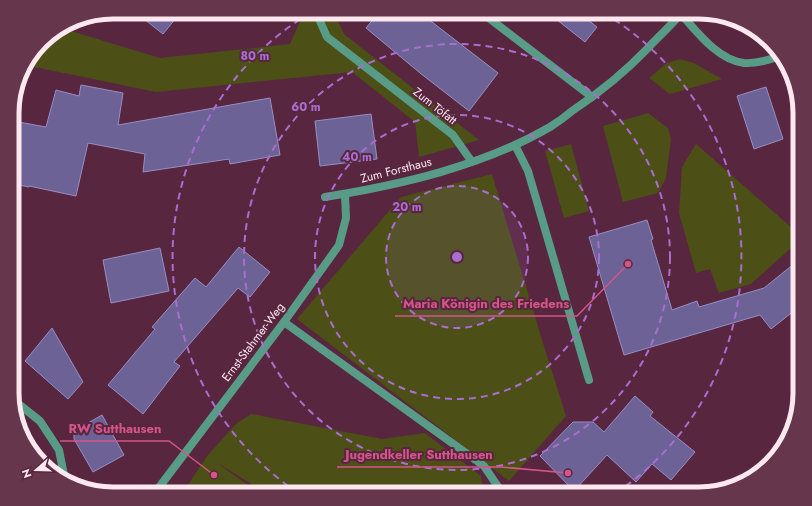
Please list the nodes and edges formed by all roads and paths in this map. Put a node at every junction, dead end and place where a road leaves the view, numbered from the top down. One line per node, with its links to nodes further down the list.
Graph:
1 (319, 19): 8 (street, Zum Töfatt)
2 (490, 19): 6 (street)
3 (676, 19): 6 (street)
4 (687, 19): 5 (street)
5 (775, 58)
6 (592, 97): 7 (street)
7 (515, 145): 8 (street); 12 (street)
8 (472, 162): 9 (street, Zum Forsthaus)
9 (345, 194): 10 (street, Zum Forsthaus); 11 (street, Ernst-Stahmer-Weg)
10 (325, 197)
11 (284, 322): 15 (street, Ernst-Stahmer-Weg); 16 (street)
12 (589, 380)
13 (20, 405): 14 (street)
14 (64, 472)
15 (159, 487)
16 (498, 487)

